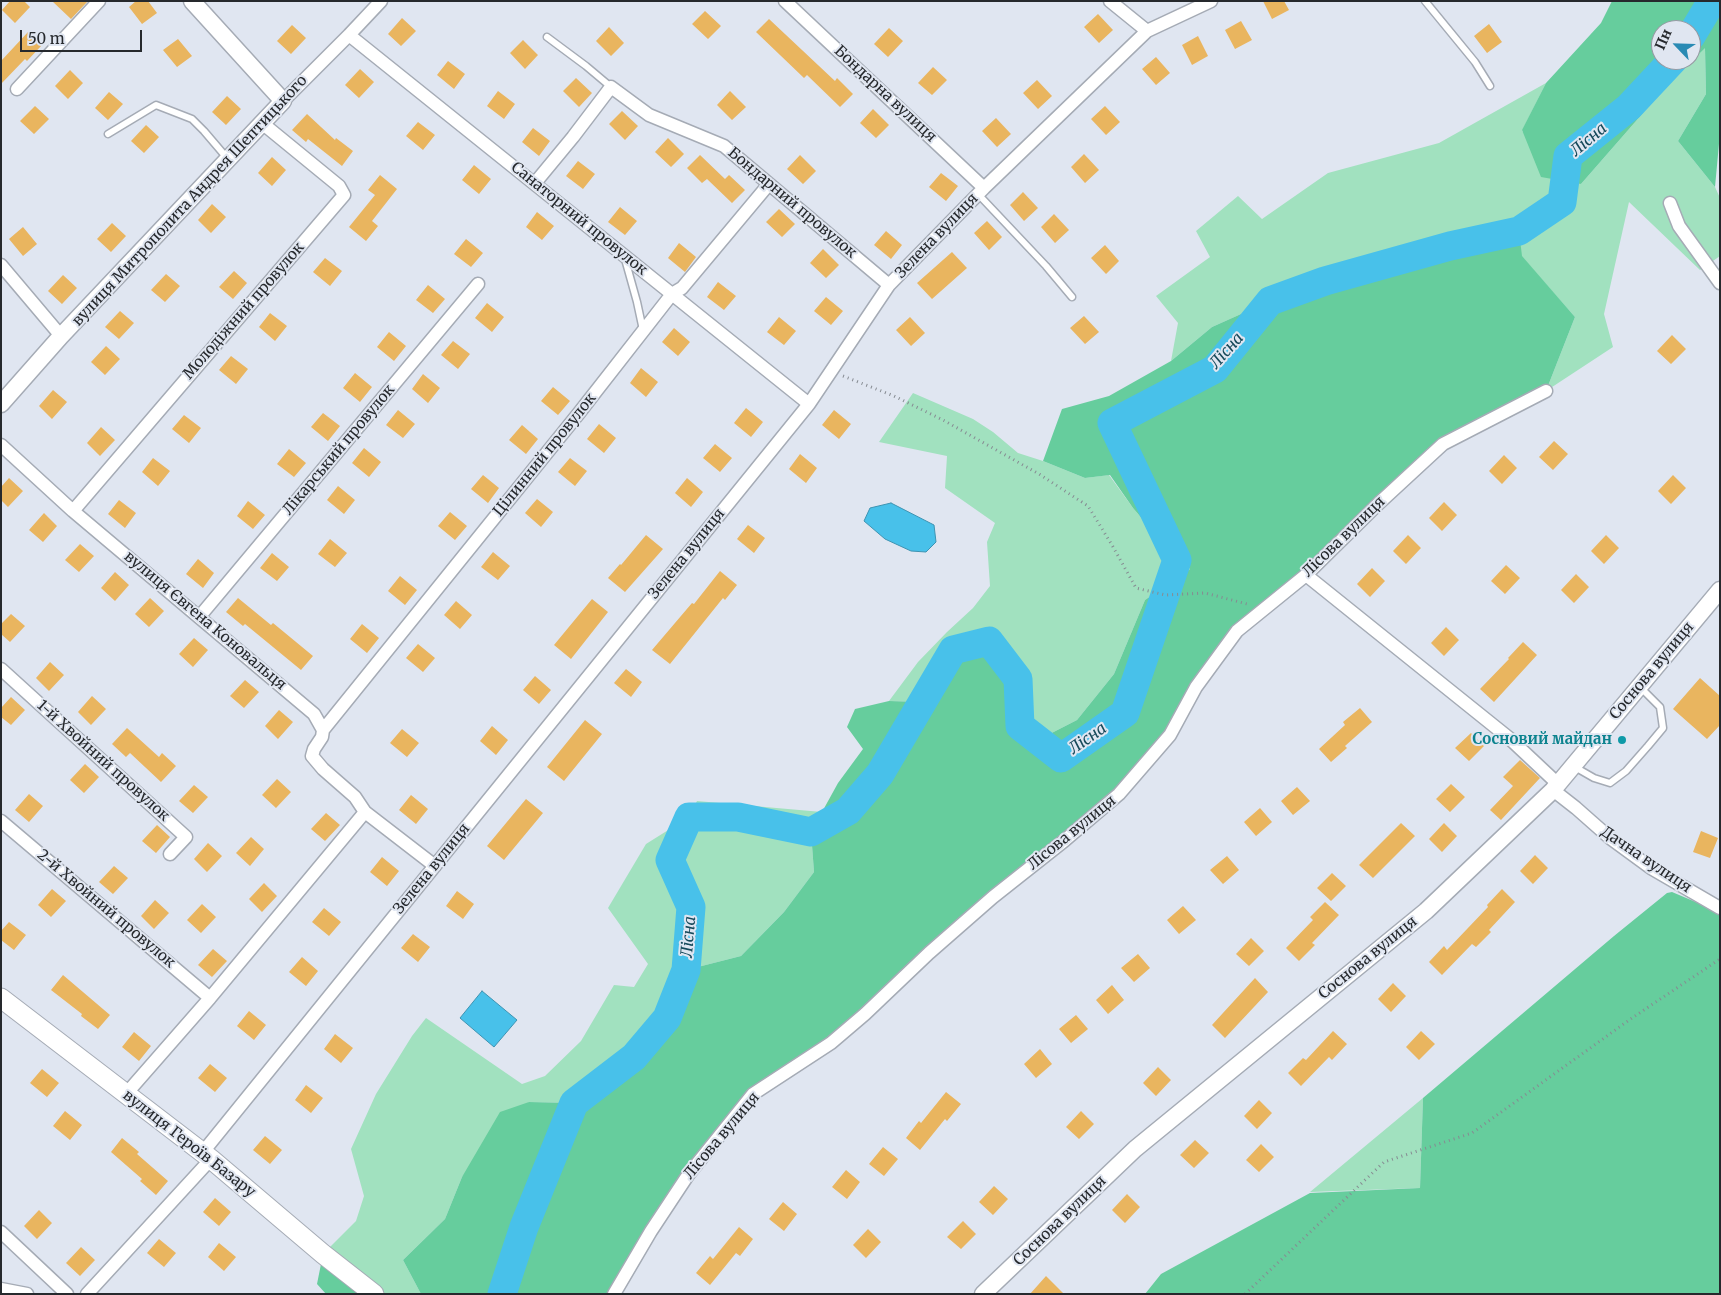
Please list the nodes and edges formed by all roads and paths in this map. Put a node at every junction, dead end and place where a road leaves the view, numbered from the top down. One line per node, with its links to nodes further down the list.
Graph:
1 (99, 1): 13 (street)
2 (192, 1): 14 (street)
3 (381, 1): 9 (street, вулиця Митрополита Андрея Шептицького)
4 (785, 1): 20 (street, Бондарна вулиця)
5 (1110, 1): 8 (street)
6 (1211, 1): 8 (street, Зелена вулиця)
7 (1425, 1): 11 (lane)
8 (1147, 31): 20 (street, Зелена вулиця)
9 (349, 35): 14 (street, вулиця Митрополита Андрея Шептицького); 18 (street, Санаторний провулок)
10 (547, 37): 12 (lane)
11 (1490, 86)
12 (611, 87): 18 (street); 19 (street, Бондарний провулок)
13 (16, 89)
14 (283, 101): 15 (street, вулиця Митрополита Андрея Шептицького)
15 (262, 123): 17 (street, вулиця Митрополита Андрея Шептицького); 36 (street, Молодіжний провулок)
16 (108, 134): 17 (lane)
17 (228, 159): 30 (street, вулиця Митрополита Андрея Шептицького)
18 (535, 184): 22 (street, Санаторний провулок)
19 (769, 184): 26 (street, Бондарний провулок); 27 (street, Цілинний провулок)
20 (981, 191): 26 (street, Зелена вулиця); 28 (lane)
21 (1670, 203): 24 (street)
22 (624, 256): 27 (street, Санаторний провулок); 29 (lane)
23 (1, 266): 30 (street)
24 (1720, 283)
25 (478, 284): 40 (street, Лікарський провулок)
26 (890, 285): 31 (street, Зелена вулиця)
27 (672, 294): 29 (street, Цілинний провулок); 34 (street, Санаторний провулок)
28 (1072, 297)
29 (643, 330): 43 (street, Цілинний провулок)
30 (62, 336): 33 (street, вулиця Митрополита Андрея Шептицького)
31 (830, 371): 34 (street, Зелена вулиця); 39 (path)
32 (1546, 391): 37 (street, Лісова вулиця)
33 (1, 404)
34 (809, 404): 49 (street, Зелена вулиця)
35 (1, 446): 36 (street, вулиця Євгена Коновальця)
36 (73, 511): 40 (street, вулиця Євгена Коновальця)
37 (1306, 576): 39 (street, Лісова вулиця); 45 (street, Дачна вулиця)
38 (1720, 590): 42 (street, Соснова вулиця)
39 (1265, 609): 62 (street, Лісова вулиця)
40 (200, 616): 43 (street, вулиця Євгена Коновальця)
41 (3, 674): 48 (street, 1-й Хвойний провулок)
42 (1639, 686): 44 (street, Соснова вулиця); 44 (lane)
43 (324, 730): 46 (street)
44 (1572, 766): 45 (street, Соснова вулиця)
45 (1555, 787): 50 (street, Дачна вулиця); 63 (street, Соснова вулиця)
46 (366, 812): 49 (street); 53 (street)
47 (1, 821): 53 (street, 2-й Хвойний провулок)
48 (170, 854)
49 (435, 866): 55 (street, Зелена вулиця)
50 (1720, 908)
51 (1720, 959): 64 (path)
52 (1, 998): 54 (main road, вулиця Героїв Базару)
53 (210, 998): 54 (street)
54 (126, 1094): 55 (main road, вулиця Героїв Базару)
55 (207, 1156): 60 (street, Зелена вулиця); 61 (main road, вулиця Героїв Базару)
56 (1, 1232): 59 (street)
57 (1, 1289): 58 (street)
58 (27, 1294)
59 (67, 1294)
60 (87, 1294)
61 (374, 1294)
62 (614, 1294)
63 (983, 1294)
64 (1245, 1294)

